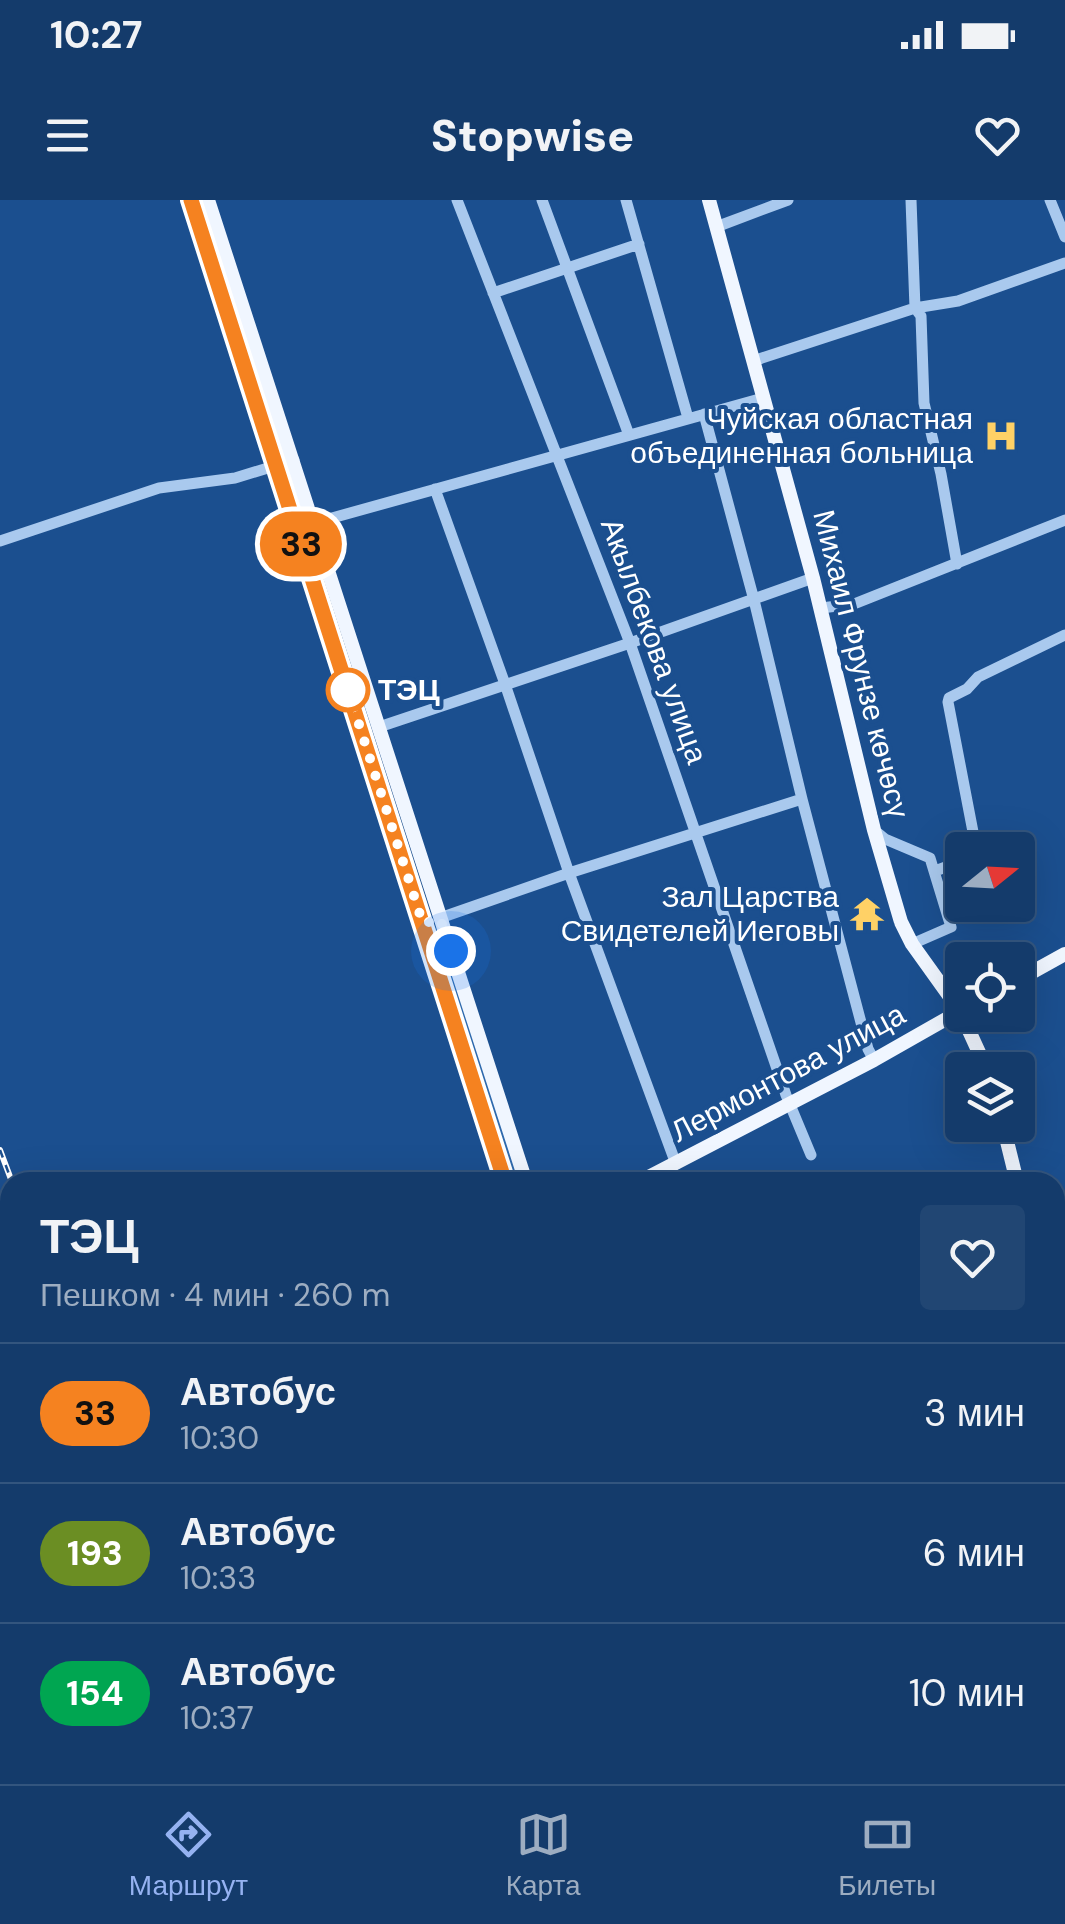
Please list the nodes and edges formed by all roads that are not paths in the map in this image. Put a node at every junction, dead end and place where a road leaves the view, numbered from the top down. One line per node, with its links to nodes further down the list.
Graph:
1 (191, 200): 18 (main road)
2 (208, 200): 17 (main road)
3 (457, 200): 15 (street, Акылбекова улица)
4 (542, 200): 14 (street)
5 (626, 200): 12 (street)
6 (709, 200): 10 (main road, Михаил Фрунзе көчөсү)
7 (788, 200): 10 (street)
8 (911, 200): 16 (street)
9 (1050, 200): 11 (street)
10 (716, 227): 19 (main road, Михаил Фрунзе көчөсү)
11 (1065, 237)
12 (639, 244): 14 (street); 22 (street)
13 (1065, 263): 16 (street)
14 (568, 268): 15 (street); 23 (street)
15 (492, 293): 24 (street, Акылбекова улица)
16 (916, 308): 19 (street); 31 (street)
17 (248, 320): 18 (main road); 25 (main road)
18 (231, 326): 26 (main road)
19 (753, 361): 20 (main road, Михаил Фрунзе көчөсү)
20 (763, 398): 21 (street); 33 (main road, Михаил Фрунзе көчөсү)
21 (704, 414): 22 (street); 35 (street)
22 (688, 418): 23 (street)
23 (629, 436): 24 (street)
24 (558, 455): 27 (street); 40 (street, Акылбекова улица)
25 (294, 460): 26 (street); 29 (main road)
26 (276, 466): 30 (street); 34 (main road)
27 (434, 489): 29 (street); 41 (street)
28 (1065, 520): 31 (street)
29 (314, 523): 32 (main road)
30 (0, 541)
31 (957, 564): 37 (street)
32 (332, 577): 34 (main road); 36 (main road)
33 (813, 578): 35 (street); 37 (main road, Михаил Фрунзе көчөсү)
34 (313, 582): 38 (main road)
35 (754, 600): 40 (street); 44 (street)
36 (341, 606): 38 (main road); 42 (main road)
37 (821, 608): 45 (main road, Михаил Фрунзе көчөсү)
38 (324, 613): 43 (main road)
39 (1065, 635): 46 (street)
40 (630, 643): 41 (street); 47 (street, Акылбекова улица)
41 (505, 684): 42 (street); 50 (street)
42 (380, 727): 43 (main road); 51 (main road)
43 (362, 734): 52 (main road)
44 (802, 799): 47 (street); 58 (street)
45 (874, 830): 49 (street); 53 (main road, Михаил Фрунзе көчөсү)
46 (973, 832)
47 (696, 833): 50 (street); 59 (street, Акылбекова улица)
48 (945, 868): 49 (street)
49 (935, 872): 53 (street)
50 (569, 874): 51 (street); 62 (street)
51 (440, 918): 52 (main road); 64 (main road)
52 (423, 924): 63 (main road)
53 (912, 944): 56 (main road, Михаил Фрунзе көчөсү)
54 (1063, 960): 55 (main road)
55 (1035, 972)
56 (945, 989)
57 (945, 1020): 58 (main road, Лермонтова улица)
58 (874, 1060): 59 (main road, Лермонтова улица)
59 (790, 1104): 61 (street, Акылбекова улица); 62 (main road, Лермонтова улица)
60 (1008, 1142): 66 (main road)
61 (812, 1156)
62 (676, 1164): 65 (main road, Лермонтова улица)
63 (502, 1172)
64 (523, 1172)
65 (660, 1172)
66 (1015, 1172)

